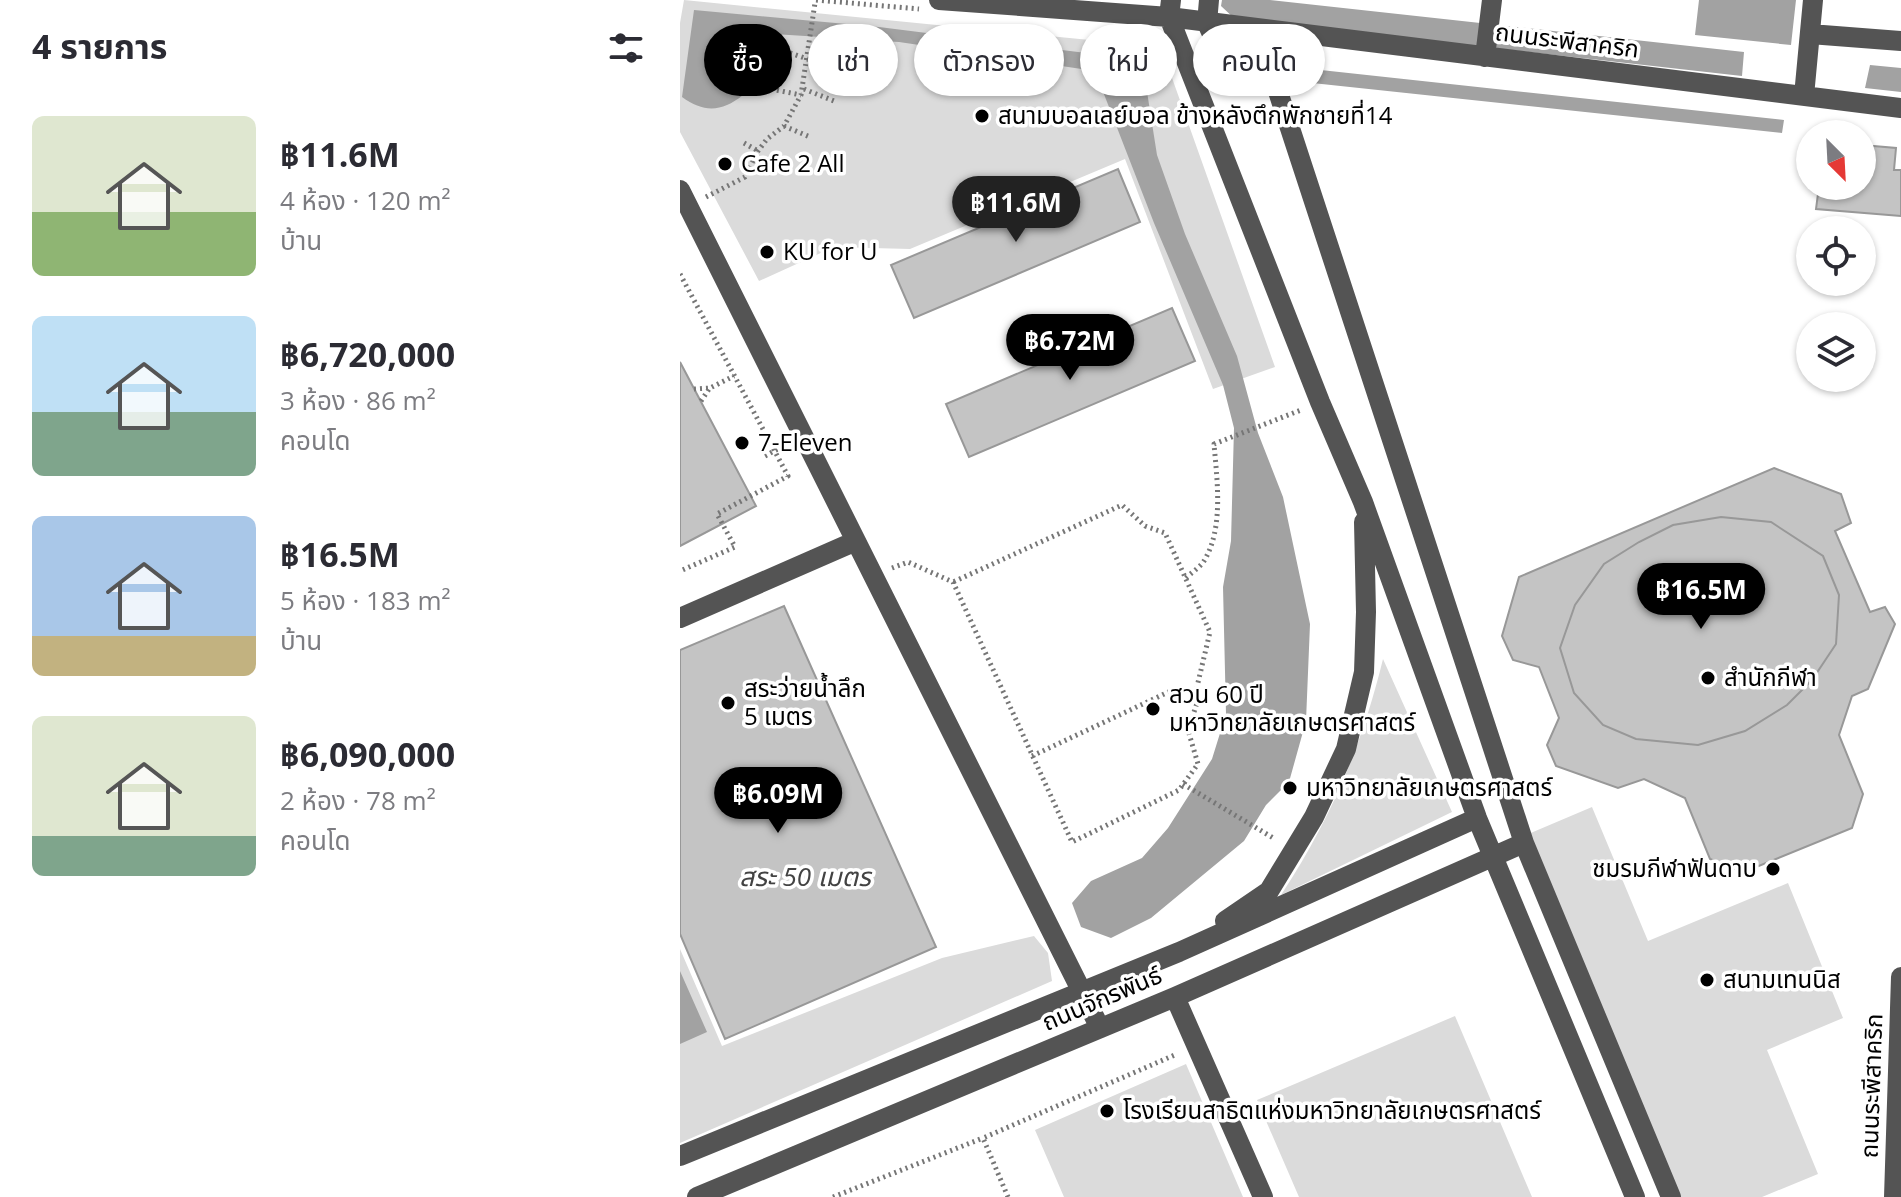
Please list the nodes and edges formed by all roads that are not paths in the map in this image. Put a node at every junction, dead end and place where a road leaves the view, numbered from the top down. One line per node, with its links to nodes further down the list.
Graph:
1 (939, 0): 4 (street, ถนนระพีสาคริก)
2 (1209, 0): 6 (street)
3 (1813, 0): 7 (street)
4 (1170, 8): 6 (street, ถนนระพีสาคริก); 13 (street)
5 (1491, 8): 9 (street)
6 (1207, 23): 9 (street, ถนนระพีสาคริก); 17 (street)
7 (1810, 34): 8 (street); 10 (street)
8 (1901, 41)
9 (1486, 53): 10 (street, ถนนระพีสาคริก)
10 (1804, 96): 11 (street, ถนนระพีสาคริก)
11 (1901, 108)
12 (684, 199): 14 (street)
13 (1363, 502): 16 (street); 19 (street)
14 (856, 541): 15 (street); 21 (street)
15 (680, 618)
16 (1477, 818): 18 (street); 19 (street, ถนนจักรพันธ์)
17 (1524, 843): 18 (street, ถนนจักรพันธ์); 29 (street)
18 (1493, 856): 22 (street, ถนนจักรพันธ์); 28 (street)
19 (1179, 952): 21 (street, ถนนจักรพันธ์)
20 (1901, 977): 24 (street, ถนนระพีสาคริก)
21 (1082, 992): 23 (street); 25 (street, ถนนจักรพันธ์)
22 (1175, 997): 23 (street, ถนนจักรพันธ์); 27 (street)
23 (1100, 1028): 26 (street, ถนนจักรพันธ์)
24 (1900, 1040): 30 (street, ถนนระพีสาคริก)
25 (680, 1156)
26 (697, 1197)
27 (1263, 1197)
28 (1635, 1197)
29 (1671, 1197)
30 (1894, 1197)

